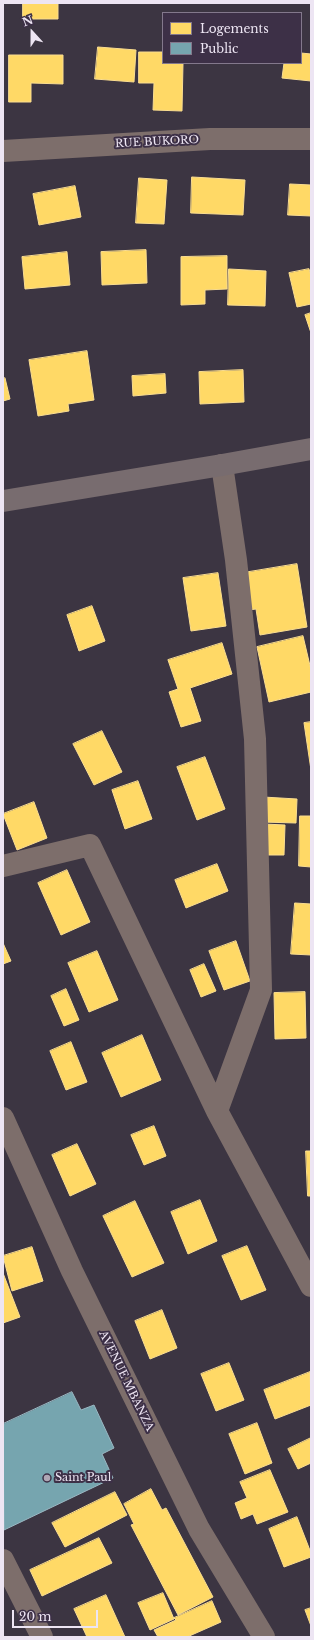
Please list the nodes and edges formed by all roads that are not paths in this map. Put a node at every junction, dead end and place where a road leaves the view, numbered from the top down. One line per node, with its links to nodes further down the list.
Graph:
1 (311, 139): 2 (street, RUE BUKORO)
2 (3, 151)
3 (311, 449): 4 (highway)
4 (222, 466): 5 (highway); 7 (street)
5 (3, 501)
6 (3, 866): 7 (street)
7 (217, 1111): 9 (street)
8 (3, 1118): 12 (street, AVENUE MBANZA)
9 (311, 1286)
10 (3, 1560): 11 (street)
11 (42, 1637)
12 (264, 1637)

